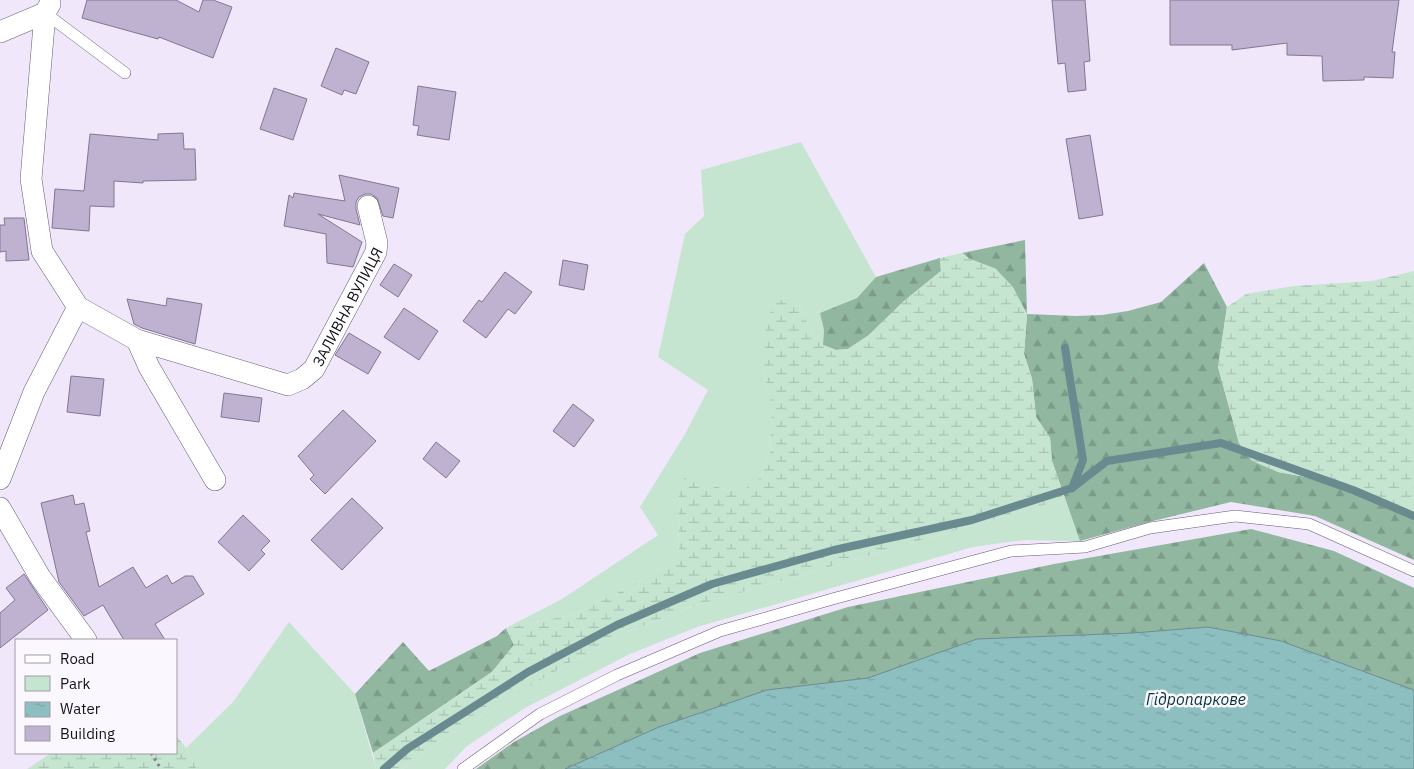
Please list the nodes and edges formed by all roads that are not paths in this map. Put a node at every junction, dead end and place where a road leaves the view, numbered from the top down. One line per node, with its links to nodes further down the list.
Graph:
1 (49, 6): 2 (street); 3 (lane); 5 (street, ЗАЛИВНА ВУЛИЦЯ)
2 (0, 32)
3 (125, 73)
4 (368, 206): 6 (street, ЗАЛИВНА ВУЛИЦЯ)
5 (78, 307): 6 (street, ЗАЛИВНА ВУЛИЦЯ); 7 (street)
6 (137, 340): 8 (street)
7 (0, 479)
8 (215, 480)
9 (0, 508): 11 (street)
10 (1414, 571): 12 (lane)
11 (85, 639)
12 (463, 769)

